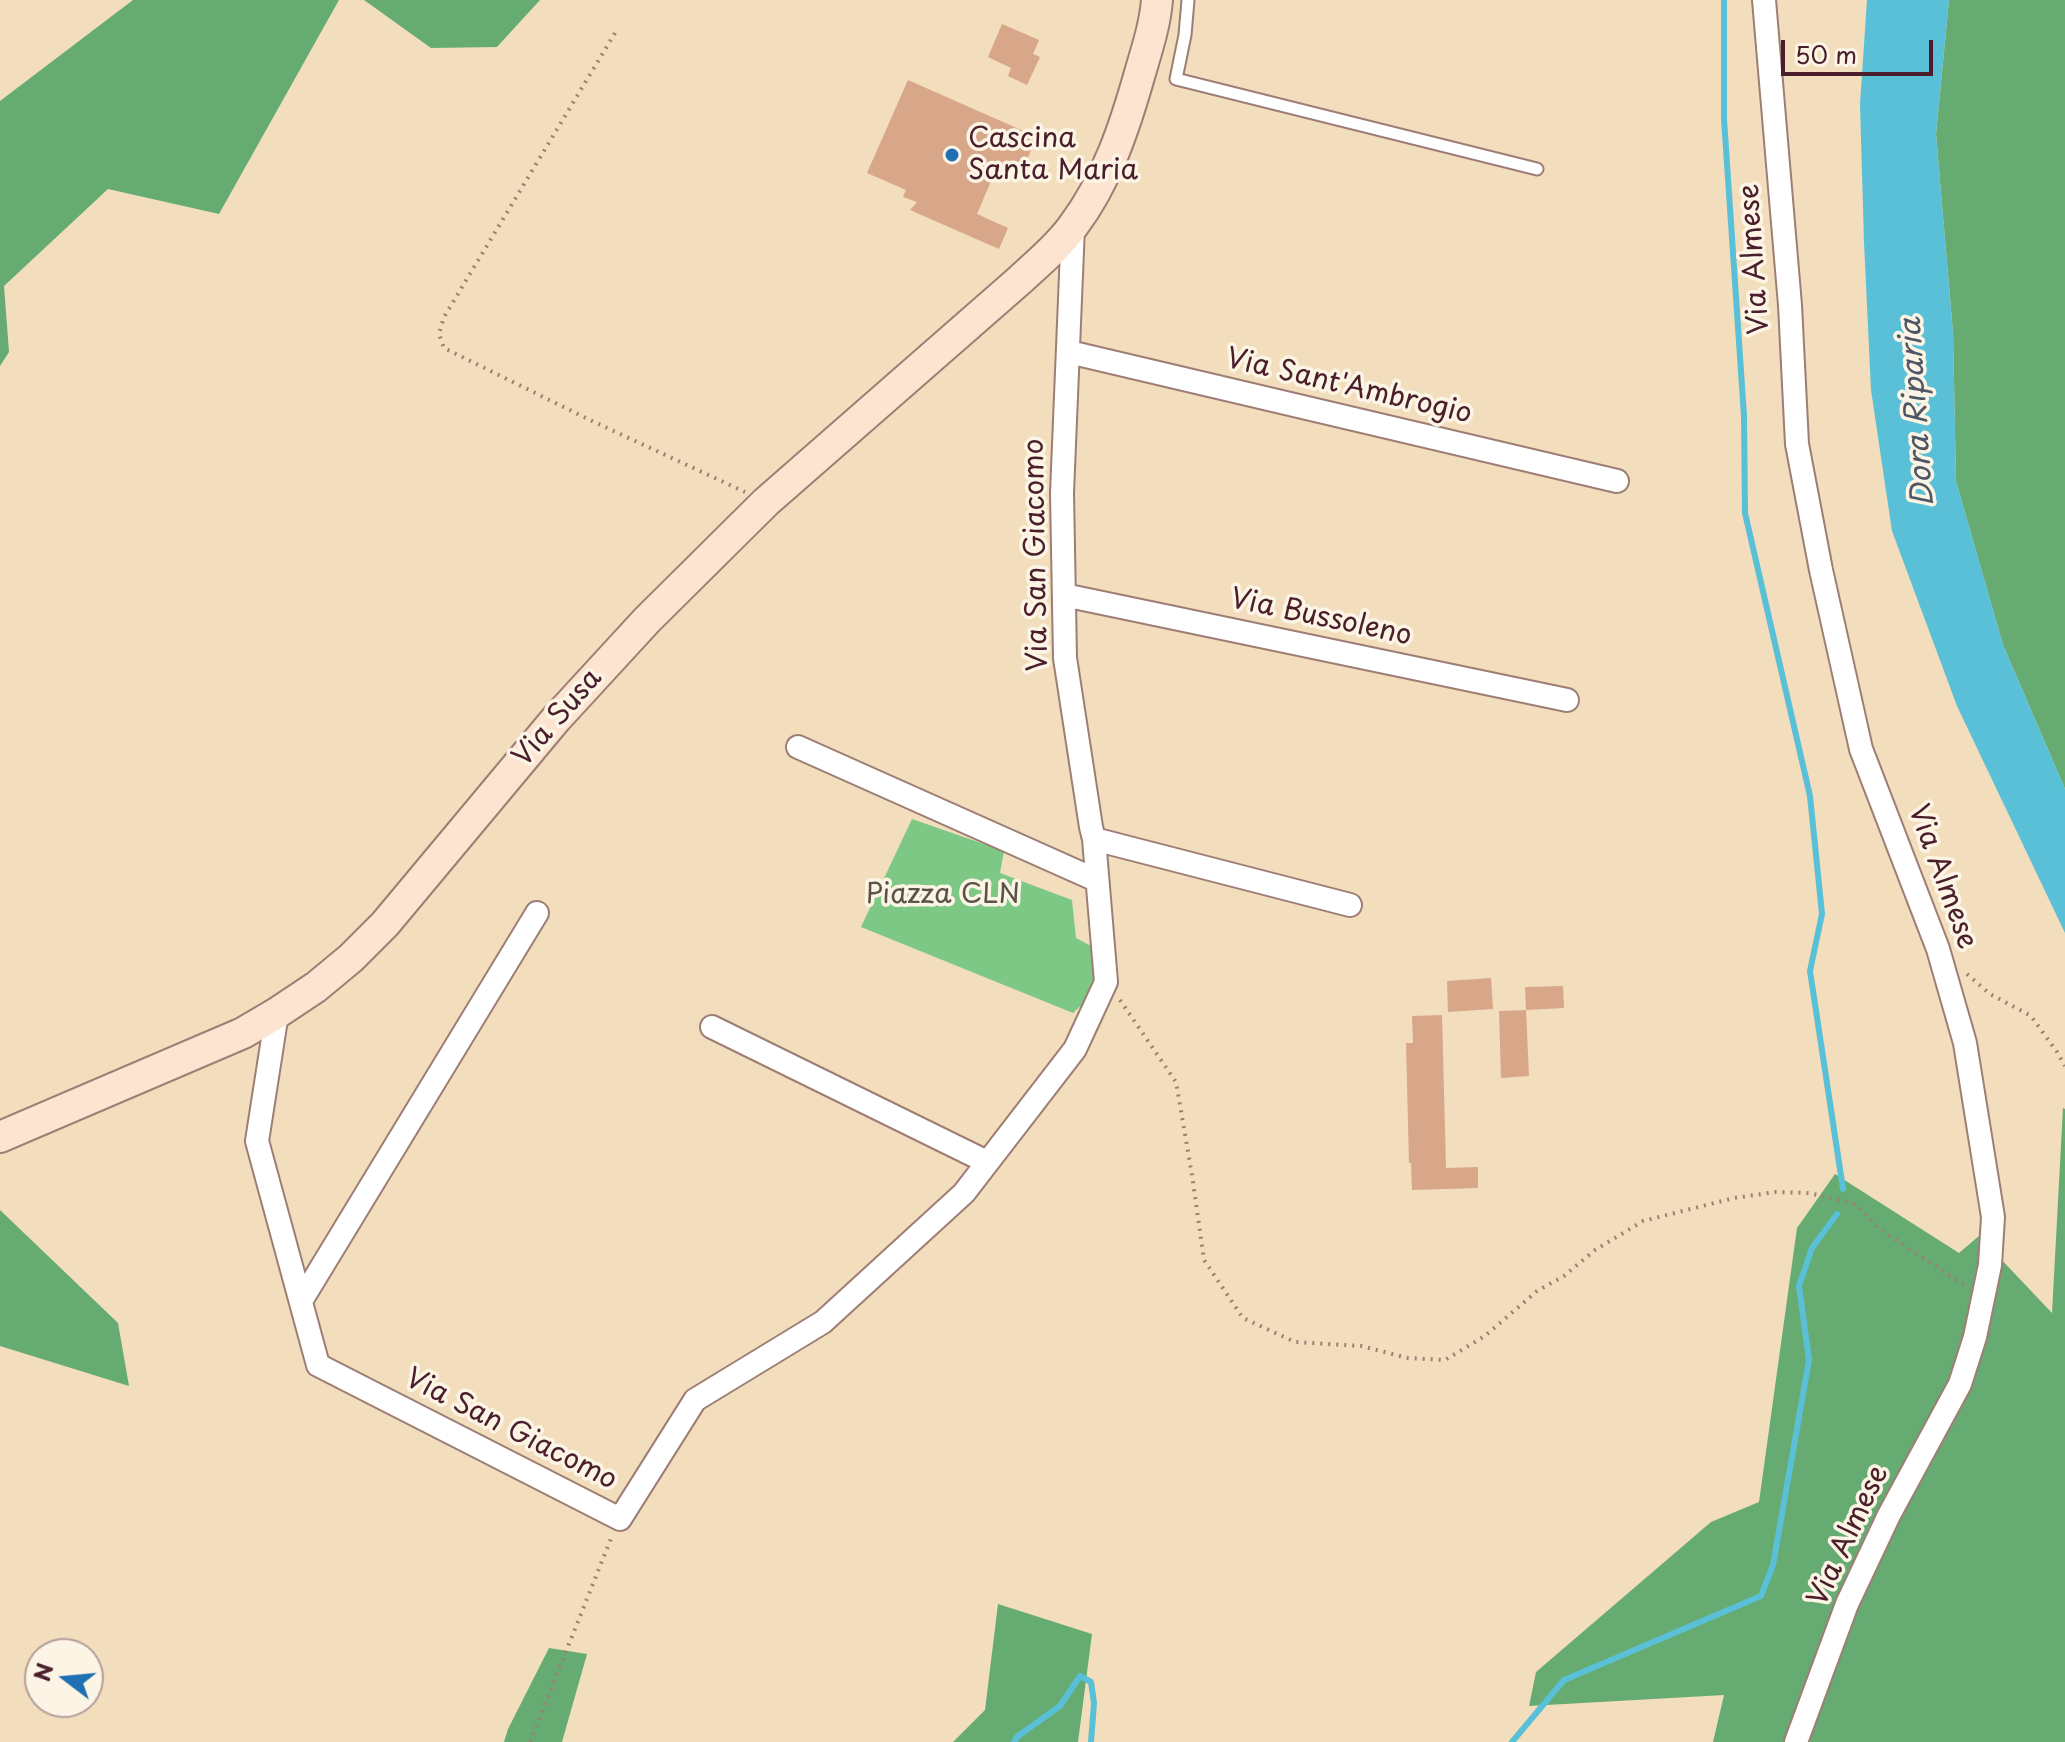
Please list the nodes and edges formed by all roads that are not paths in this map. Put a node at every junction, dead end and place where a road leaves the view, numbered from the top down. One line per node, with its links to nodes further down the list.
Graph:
1 (1157, 0): 5 (main road, Via Susa)
2 (1188, 0): 4 (lane)
3 (1764, 0): 20 (street, Via Almese)
4 (1537, 169)
5 (1073, 226): 6 (street, Via San Giacomo); 15 (main road, Via Susa)
6 (1069, 352): 7 (street, Via Sant'Ambrogio); 8 (street, Via San Giacomo)
7 (1617, 481)
8 (1064, 595): 9 (street, Via Bussoleno); 11 (street, Via San Giacomo)
9 (1567, 700)
10 (798, 747): 12 (street)
11 (1094, 839): 12 (street, Via San Giacomo); 13 (street)
12 (1096, 880): 18 (street, Via San Giacomo)
13 (1350, 905)
14 (537, 913): 19 (street)
15 (277, 1013): 17 (main road, Via Susa); 19 (street, Via San Giacomo)
16 (712, 1027): 18 (street)
17 (0, 1137)
18 (987, 1162): 19 (street, Via San Giacomo)
19 (301, 1301)
20 (1796, 1742)

